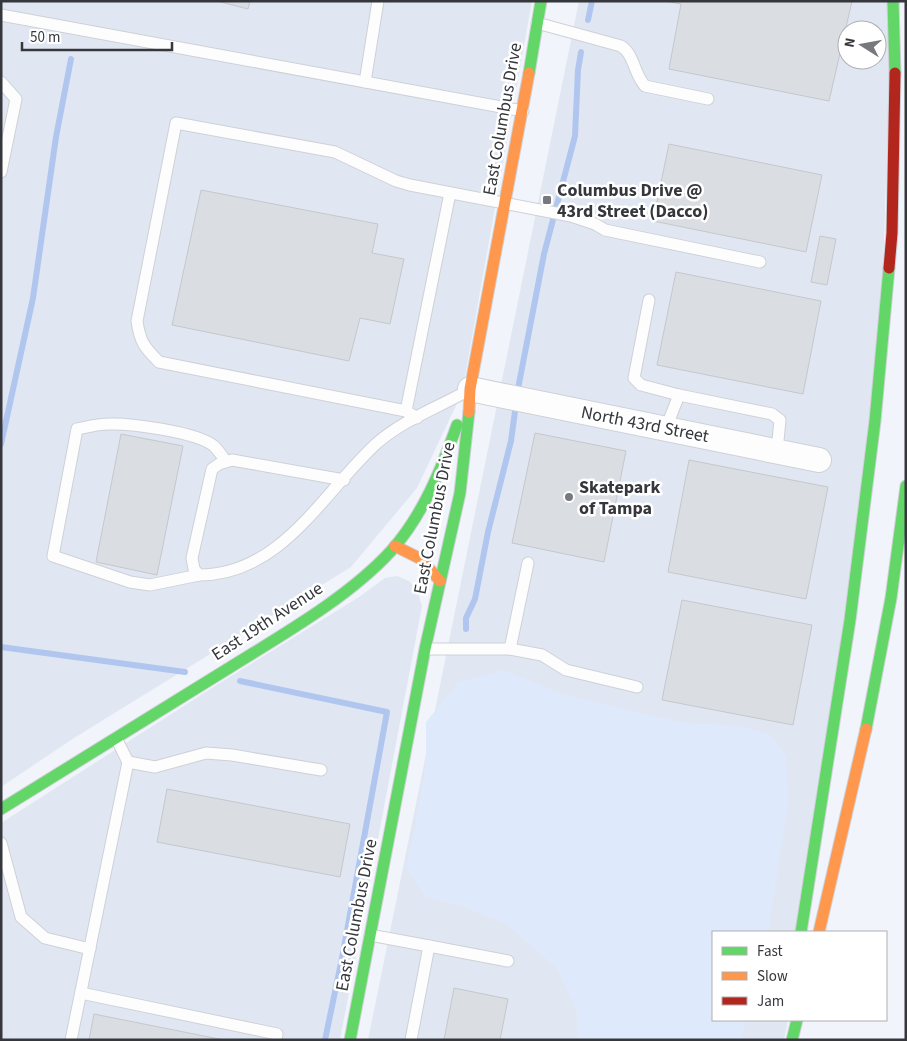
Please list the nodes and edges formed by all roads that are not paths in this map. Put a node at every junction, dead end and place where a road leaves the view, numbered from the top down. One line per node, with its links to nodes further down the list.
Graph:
1 (378, 1): 7 (lane)
2 (541, 1): 5 (main road, East Columbus Drive)
3 (894, 1): 37 (main road)
4 (1, 15): 7 (lane)
5 (538, 23): 8 (lane); 9 (main road, East Columbus Drive)
6 (1, 82): 10 (lane)
7 (365, 82): 9 (lane)
8 (708, 99)
9 (523, 111): 12 (main road, East Columbus Drive)
10 (1, 172)
11 (450, 193): 12 (lane); 17 (lane); 17 (lane)
12 (505, 203): 13 (lane); 15 (main road, East Columbus Drive)
13 (760, 262)
14 (649, 300): 16 (lane)
15 (470, 389): 18 (lane); 19 (street, North 43rd Street); 25 (main road, East 19th Avenue); 28 (main road, East Columbus Drive)
16 (679, 395): 19 (lane); 20 (lane)
17 (406, 411): 18 (lane)
18 (417, 418): 23 (lane)
19 (666, 428): 20 (street, North 43rd Street)
20 (777, 451): 22 (street, North 43rd Street)
21 (226, 460): 23 (lane); 27 (lane); 27 (lane)
22 (820, 460)
23 (344, 480): 27 (lane)
24 (906, 486): 38 (main road)
25 (396, 546): 28 (main road); 32 (main road, East 19th Avenue)
26 (528, 563): 30 (lane)
27 (199, 575)
28 (440, 581): 29 (main road, East Columbus Drive)
29 (425, 649): 30 (lane); 39 (main road, East Columbus Drive)
30 (510, 650): 31 (lane)
31 (637, 687)
32 (115, 737): 33 (lane); 35 (main road, East 19th Avenue)
33 (128, 762): 34 (lane); 41 (lane)
34 (320, 770)
35 (1, 809)
36 (1, 843): 41 (lane)
37 (801, 931)
38 (819, 931)
39 (370, 935): 40 (lane); 48 (main road, East Columbus Drive)
40 (429, 946): 42 (lane); 49 (lane)
41 (90, 949): 43 (lane)
42 (508, 961)
43 (81, 993): 46 (lane); 47 (lane)
44 (786, 1021): 50 (main road)
45 (797, 1021): 51 (main road)
46 (71, 1040)
47 (276, 1040)
48 (350, 1040)
49 (411, 1040)
50 (782, 1040)
51 (792, 1040)

